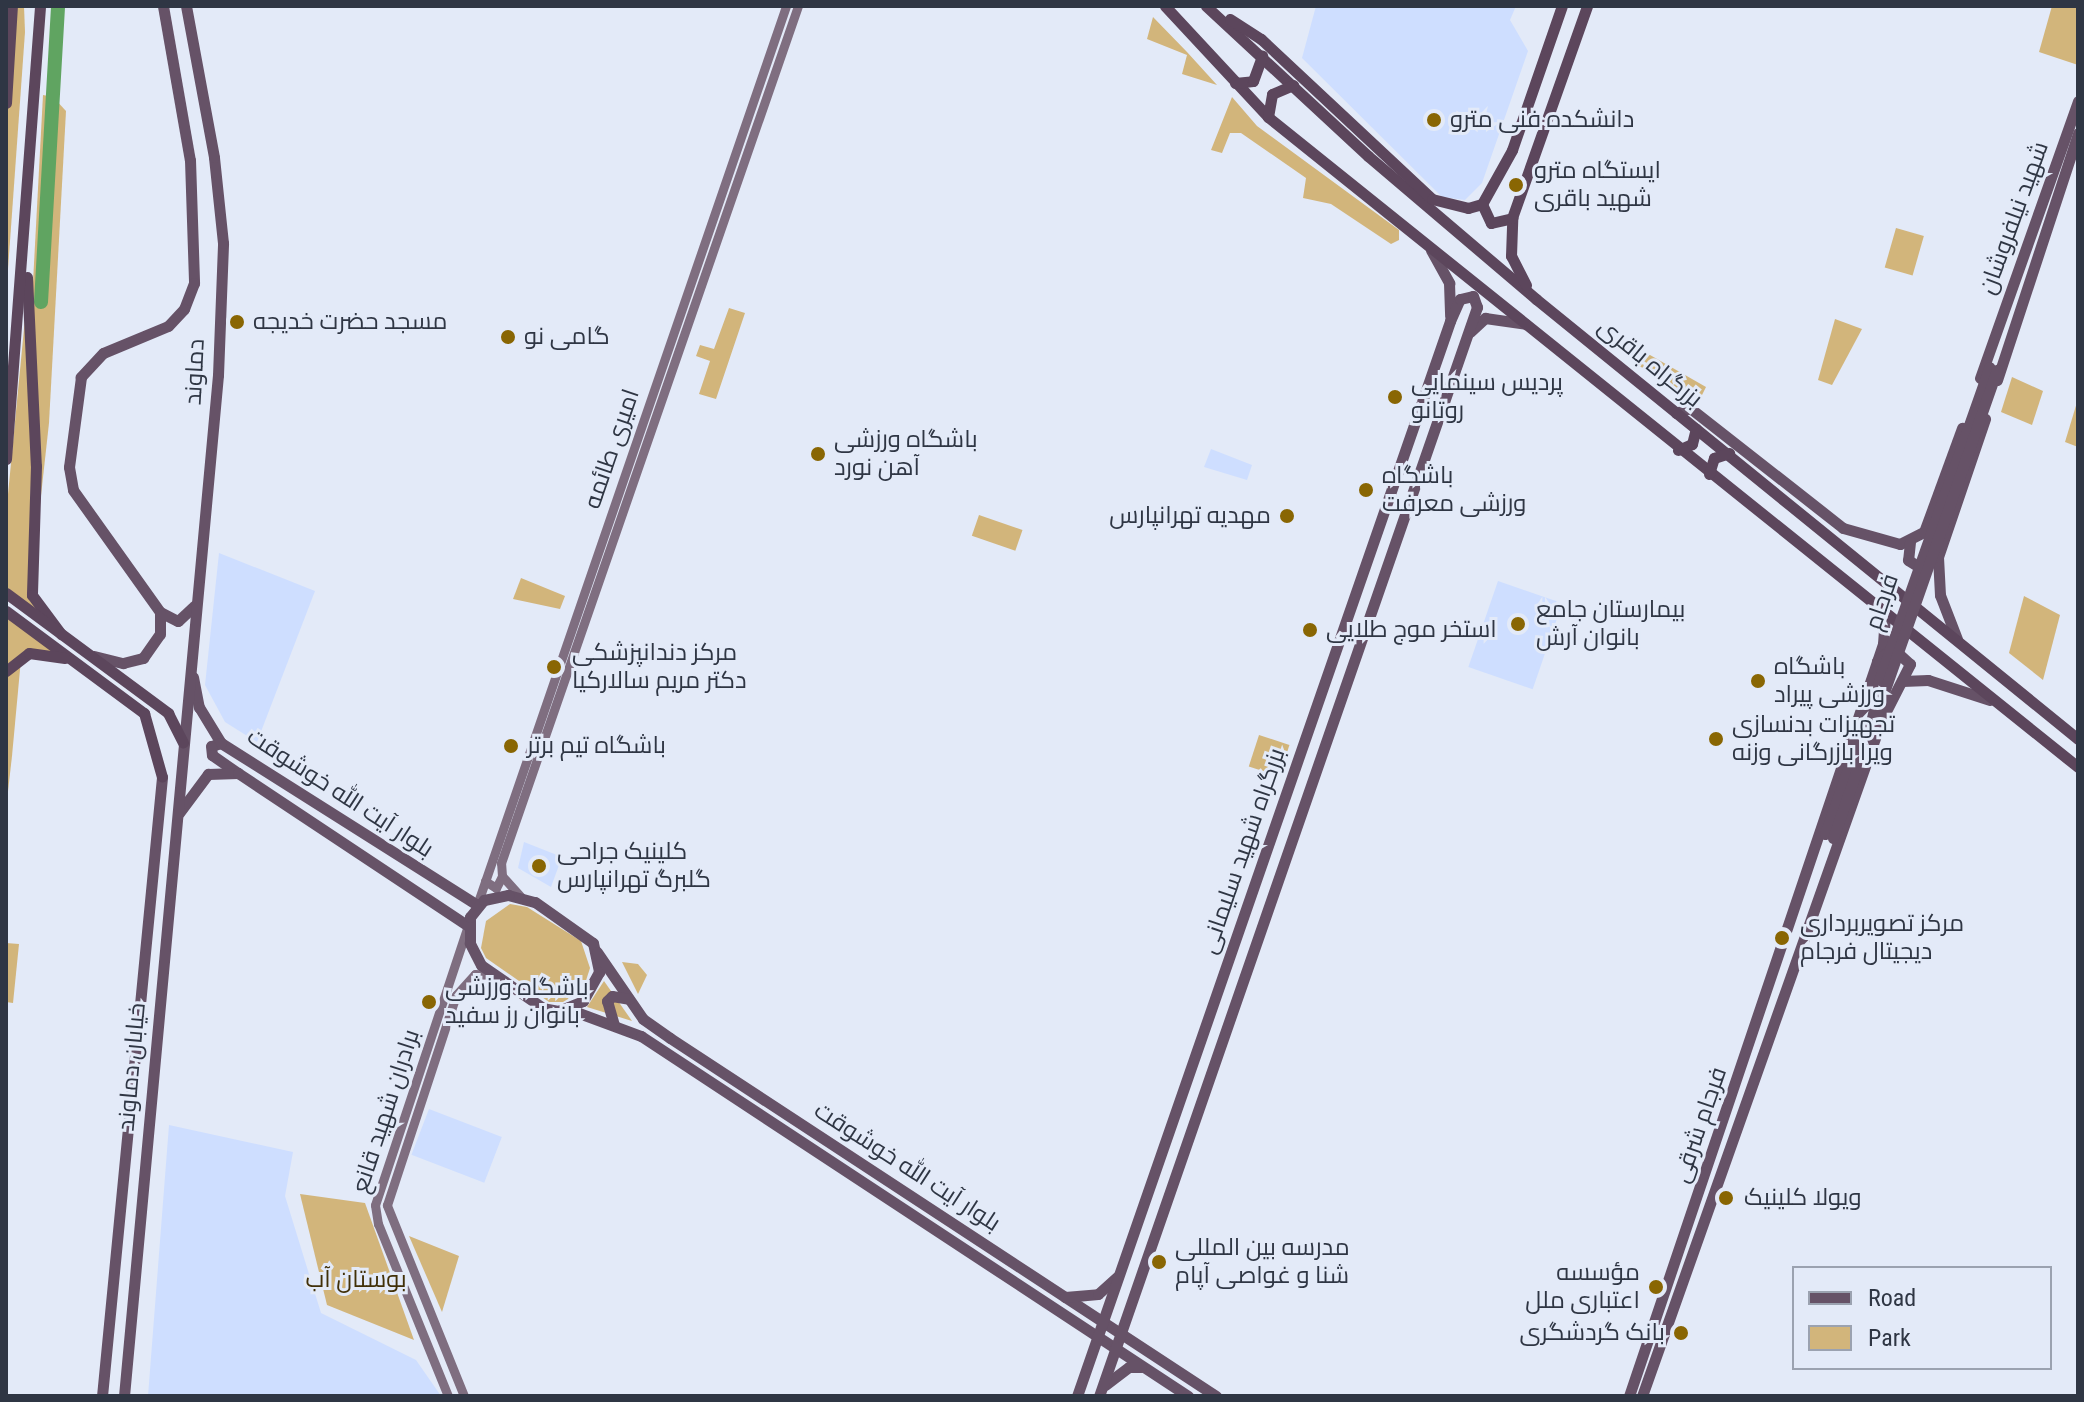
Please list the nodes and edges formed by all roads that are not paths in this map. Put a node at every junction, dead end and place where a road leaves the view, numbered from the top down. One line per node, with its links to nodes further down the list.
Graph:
1 (12, 6): 15 (highway)
2 (40, 6): 21 (highway)
3 (163, 6): 41 (main road, دماوند)
4 (186, 6): 39 (main road, دماوند)
5 (786, 6): 29 (main road, امیری طائمه)
6 (798, 6): 29 (main road, امیری طائمه)
7 (1165, 6): 12 (highway)
8 (1208, 6): 11 (highway, بزرگراه باقری); 18 (highway)
9 (1562, 6): 18 (highway)
10 (1587, 6): 19 (highway)
11 (1262, 56): 12 (highway); 13 (highway, بزرگراه باقری)
12 (1235, 83): 16 (highway)
13 (1293, 85): 16 (highway); 22 (highway, بزرگراه باقری)
14 (2078, 101): 26 (main road, شهید نیلفروشان)
15 (6, 103)
16 (1268, 117): 20 (highway)
17 (2078, 133): 27 (main road, شهید نیلفروشان)
18 (1482, 204): 19 (highway)
19 (1512, 218): 22 (highway)
20 (1423, 241): 23 (main road); 24 (highway, بزرگراه باقری)
21 (23, 247): 34 (highway); 43 (highway)
22 (1536, 299): 30 (highway, بزرگراه باقری)
23 (1450, 321): 25 (main road, بزرگراه شهید سلیمانی); 75 (main road, بزرگراه شهید سلیمانی)
24 (1526, 324): 25 (main road); 32 (highway, بزرگراه باقری)
25 (1465, 339): 78 (main road, بزرگراه شهید سلیمانی)
26 (1990, 348): 28 (main road, فرجام); 36 (main road, شهید نیلفروشان)
27 (2005, 355): 28 (main road, فرجام); 37 (main road)
28 (1993, 368): 59 (main road, فرجام, bridge)
29 (658, 394): 62 (main road, امیری طائمه); 63 (main road, امیری طائمه)
30 (1676, 413): 31 (highway, بزرگراه باقری); 36 (main road)
31 (1696, 428): 32 (highway); 33 (highway, بزرگراه باقری)
32 (1678, 450): 35 (highway, بزرگراه باقری)
33 (1729, 453): 35 (highway); 44 (highway, بزرگراه باقری)
34 (6, 459)
35 (1709, 474): 42 (highway, بزرگراه باقری)
36 (1910, 542): 37 (main road)
37 (1938, 557): 44 (main road)
38 (9, 595): 43 (highway)
39 (197, 602): 41 (main road); 46 (main road, دماوند)
40 (6, 611): 48 (highway)
41 (160, 612): 45 (main road)
42 (1885, 612): 47 (main road); 51 (highway, بزرگراه باقری)
43 (61, 634): 45 (highway)
44 (1957, 639): 52 (highway, بزرگراه باقری)
45 (80, 646): 53 (highway)
46 (191, 654): 53 (main road, دماوند); 54 (main road, بلوار آیت الله خوشوقت)
47 (1877, 661): 50 (main road); 60 (main road)
48 (82, 666): 49 (highway); 57 (highway)
49 (6, 671)
50 (1902, 681): 51 (main road); 61 (main road)
51 (2007, 707): 55 (highway, بزرگراه باقری)
52 (2078, 739)
53 (183, 742): 58 (main road, خیابان دماوند)
54 (221, 743): 56 (main road); 65 (main road, بلوار آیت الله خوشوقت)
55 (2078, 767)
56 (238, 773): 58 (main road, بلوار آیت الله خوشوقت); 66 (main road, بلوار آیت الله خوشوقت)
57 (162, 777): 74 (main road, خیابان دماوند)
58 (177, 817): 73 (main road, خیابان دماوند)
59 (1829, 836): 60 (main road, فرجام); 61 (main road, فرجام)
60 (1809, 868): 72 (main road, فرجام شرقی)
61 (1826, 873): 72 (main road, فرجام شرقی)
62 (502, 876): 63 (main road); 64 (main road)
63 (485, 881): 65 (main road, امیری طائمه)
64 (521, 897): 65 (main road); 67 (main road)
65 (477, 905): 66 (main road)
66 (468, 926): 68 (main road); 85 (main road, برادران شهید قانع)
67 (597, 952): 69 (main road, بلوار آیت الله خوشوقت); 70 (main road)
68 (490, 975): 70 (main road); 86 (main road, برادران شهید قانع)
69 (629, 999): 71 (main road); 76 (main road, بلوار آیت الله خوشوقت)
70 (568, 1009): 71 (main road, بلوار آیت الله خوشوقت)
71 (614, 1025): 79 (main road, بلوار آیت الله خوشوقت)
72 (1746, 1076): 90 (main road, فرجام شرقی); 91 (main road, فرجام شرقی)
73 (150, 1114): 74 (main road); 84 (main road, خیابان دماوند)
74 (123, 1169): 83 (main road, خیابان دماوند)
75 (1119, 1273): 76 (main road); 77 (main road, بزرگراه شهید سلیمانی)
76 (1062, 1296): 77 (main road, بلوار آیت الله خوشوقت)
77 (1102, 1322): 78 (main road, بلوار آیت الله خوشوقت); 79 (main road, بزرگراه شهید سلیمانی)
78 (1121, 1333): 80 (main road, بزرگراه شهید سلیمانی); 89 (main road, بلوار آیت الله خوشوقت)
79 (1097, 1338): 80 (main road, بلوار آیت الله خوشوقت); 87 (main road, بزرگراه شهید سلیمانی)
80 (1115, 1349): 81 (main road, بلوار آیت الله خوشوقت); 82 (main road, بزرگراه شهید سلیمانی)
81 (1143, 1367): 82 (main road); 88 (main road, بلوار آیت الله خوشوقت)
82 (1100, 1392)
83 (102, 1396)
84 (124, 1396)
85 (448, 1396)
86 (464, 1396)
87 (1077, 1396)
88 (1188, 1396)
89 (1216, 1396)
90 (1629, 1396)
91 (1642, 1396)

